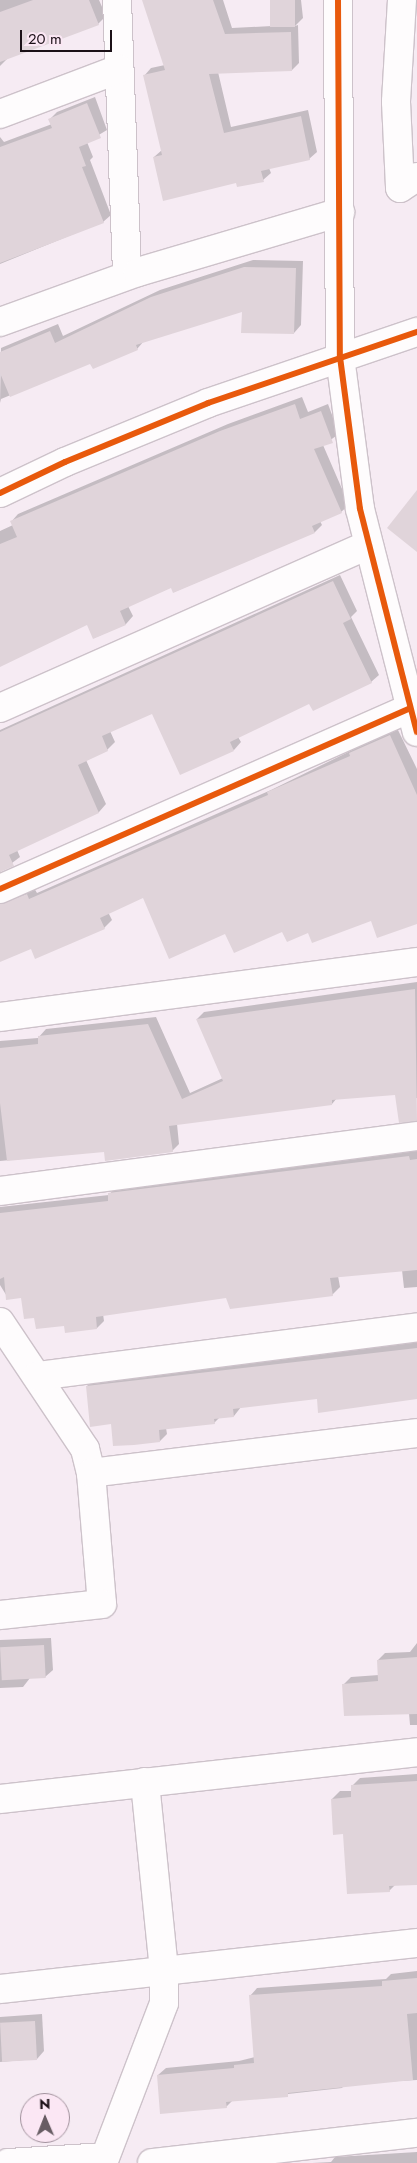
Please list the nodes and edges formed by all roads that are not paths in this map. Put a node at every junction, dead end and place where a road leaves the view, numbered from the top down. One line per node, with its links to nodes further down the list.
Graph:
1 (117, 0): 4 (street)
2 (338, 0): 7 (street)
3 (402, 0): 6 (street)
4 (119, 69): 5 (street); 8 (street)
5 (0, 114)
6 (417, 177)
7 (340, 212): 8 (street); 11 (street)
8 (127, 275): 9 (street)
9 (0, 322)
10 (417, 332): 11 (street)
11 (340, 357): 12 (street); 13 (street)
12 (0, 493)
13 (368, 545): 14 (street); 15 (street)
14 (0, 708)
15 (413, 721): 16 (street)
16 (0, 889)
17 (417, 962): 18 (street)
18 (0, 1016)
19 (417, 1136): 20 (street)
20 (0, 1191)
21 (0, 1322): 23 (street)
22 (417, 1327): 23 (street)
23 (37, 1376): 25 (street)
24 (417, 1433): 25 (street)
25 (91, 1473): 26 (street)
26 (0, 1616)
27 (417, 1752): 28 (street)
28 (145, 1782): 29 (street); 31 (street)
29 (0, 1799)
30 (417, 1943): 31 (street)
31 (164, 1970): 32 (street); 34 (street)
32 (0, 1989)
33 (417, 2133): 36 (street)
34 (104, 2160): 35 (street)
35 (8, 2163)
36 (152, 2163)

